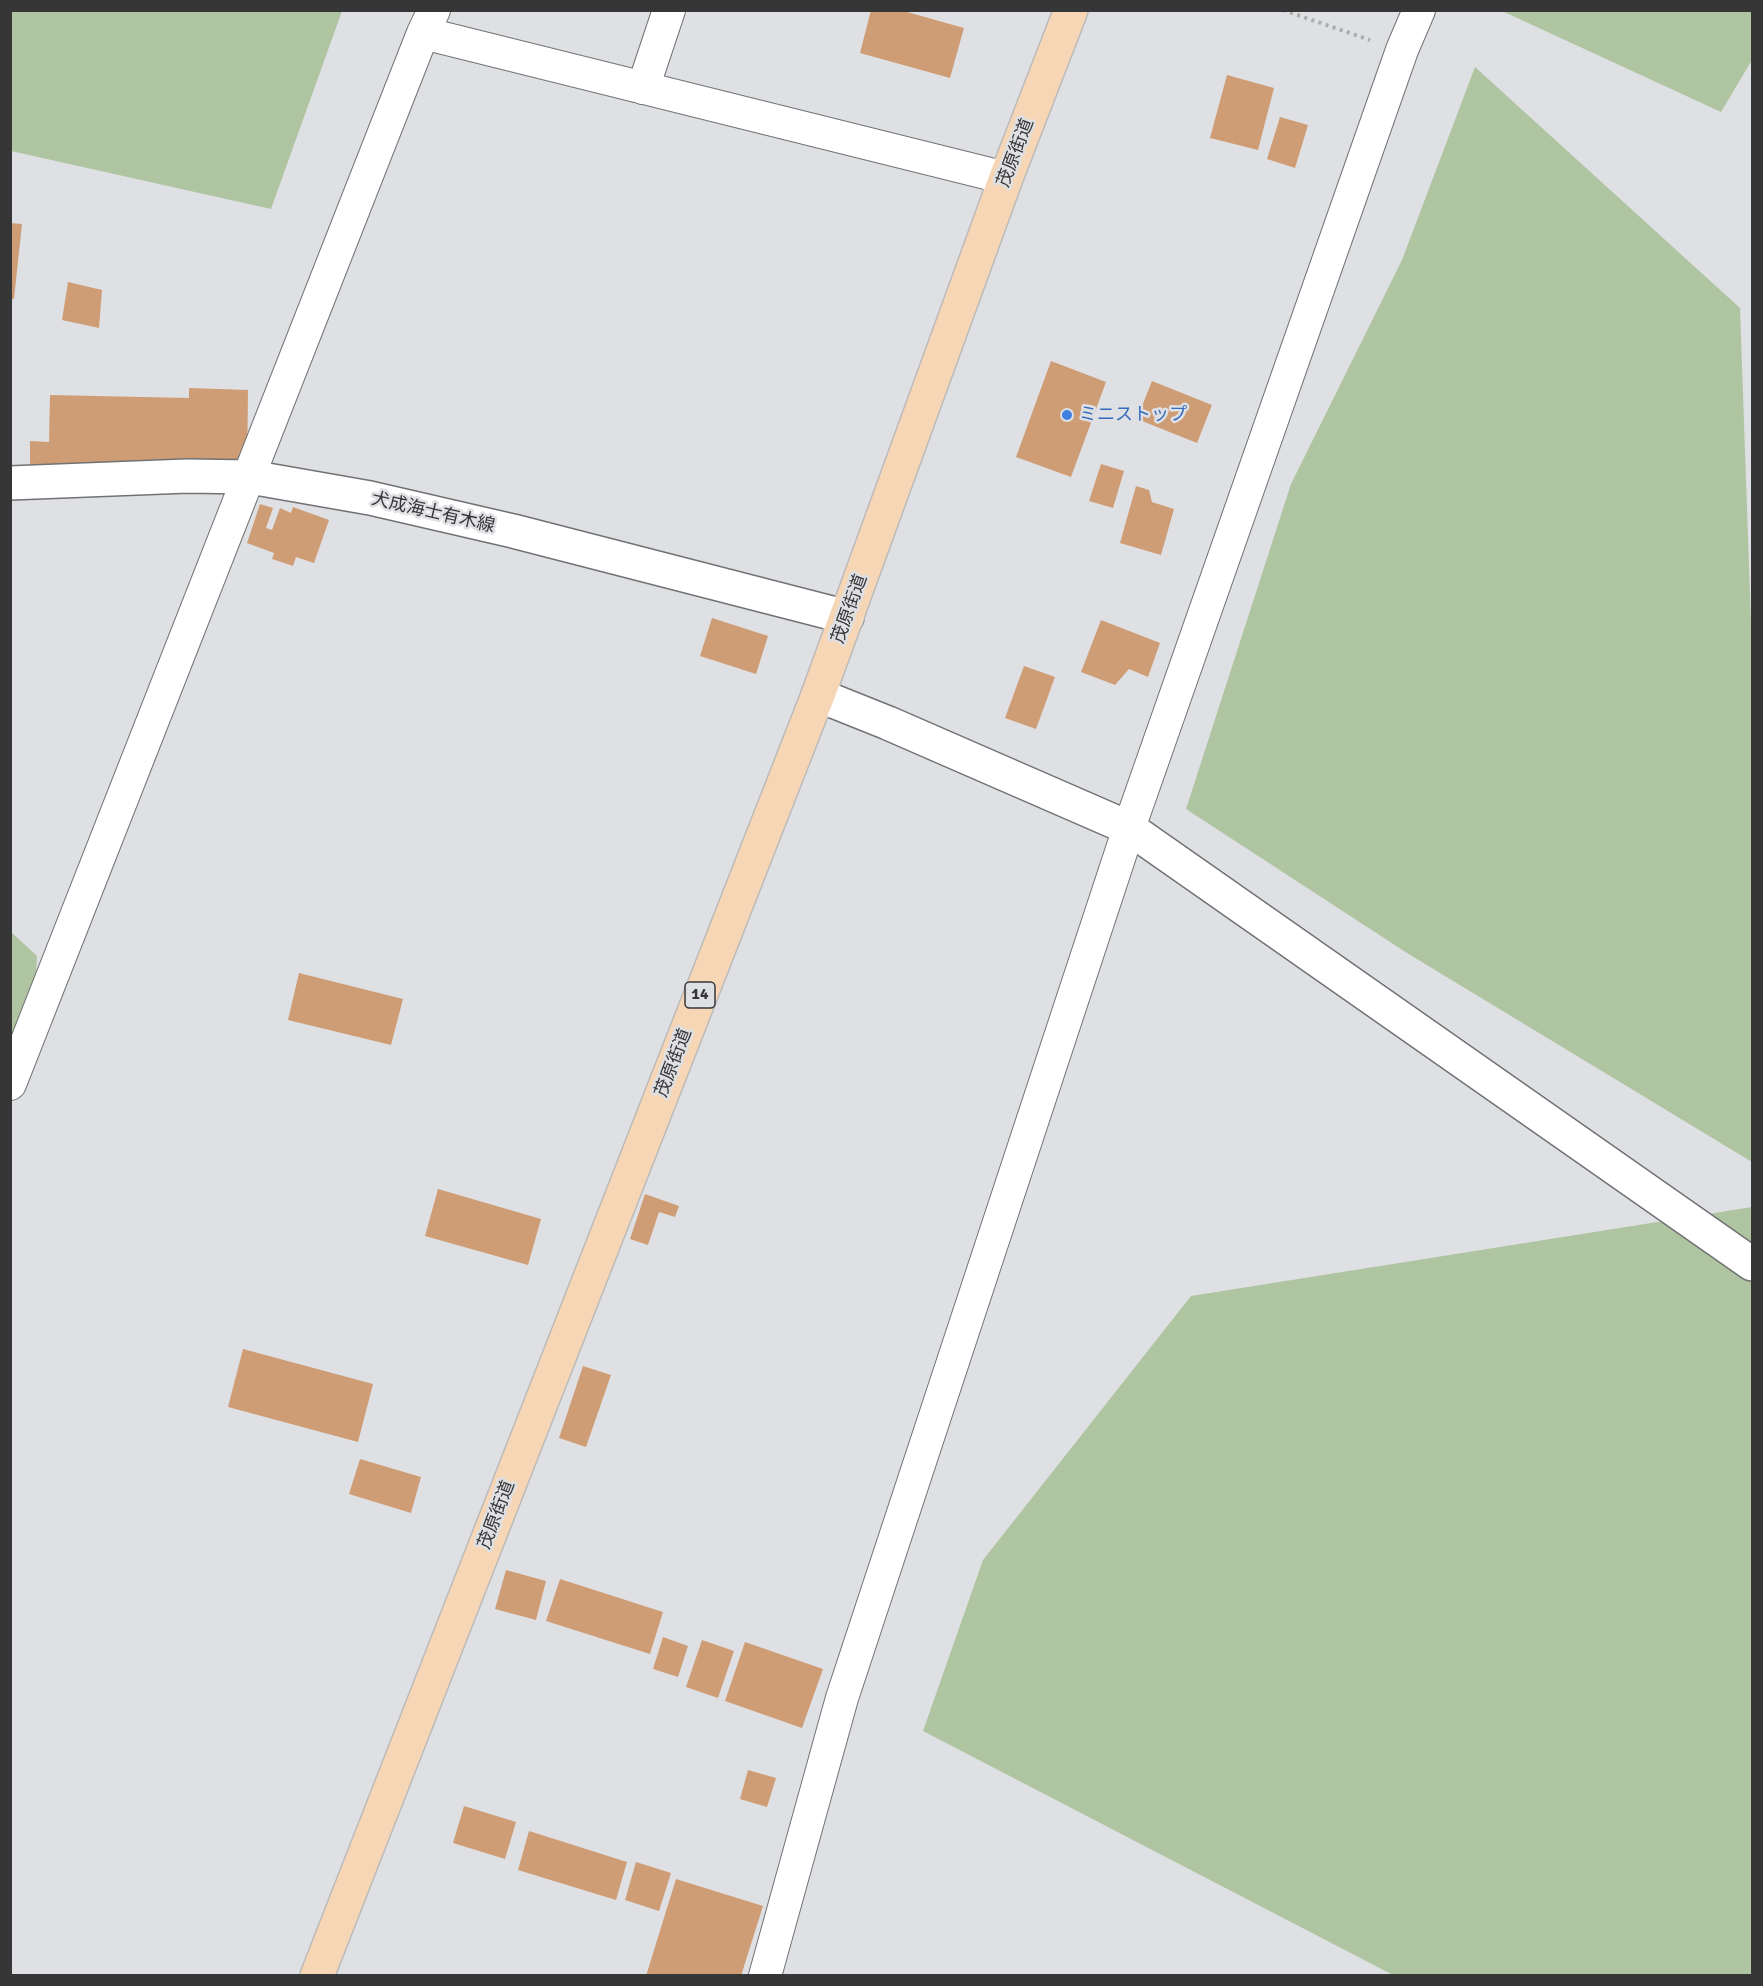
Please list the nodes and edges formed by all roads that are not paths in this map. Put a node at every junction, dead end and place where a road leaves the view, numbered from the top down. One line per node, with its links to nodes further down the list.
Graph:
1 (669, 10): 5 (street)
2 (1071, 10): 6 (main road, 茂原街道 / 14)
3 (1419, 10): 11 (street)
4 (429, 22): 5 (street); 7 (street)
5 (643, 88): 6 (street)
6 (1006, 178): 9 (main road, 茂原街道 / 14)
7 (250, 477): 8 (street, 犬成海士有木線); 9 (street, 犬成海士有木線); 12 (street)
8 (10, 483)
9 (847, 617): 10 (main road, 茂原街道 / 14)
10 (818, 695): 11 (street); 14 (main road, 茂原街道 / 14)
11 (1129, 828): 13 (street); 15 (street)
12 (10, 1084)
13 (1752, 1264)
14 (317, 1976)
15 (765, 1976)

